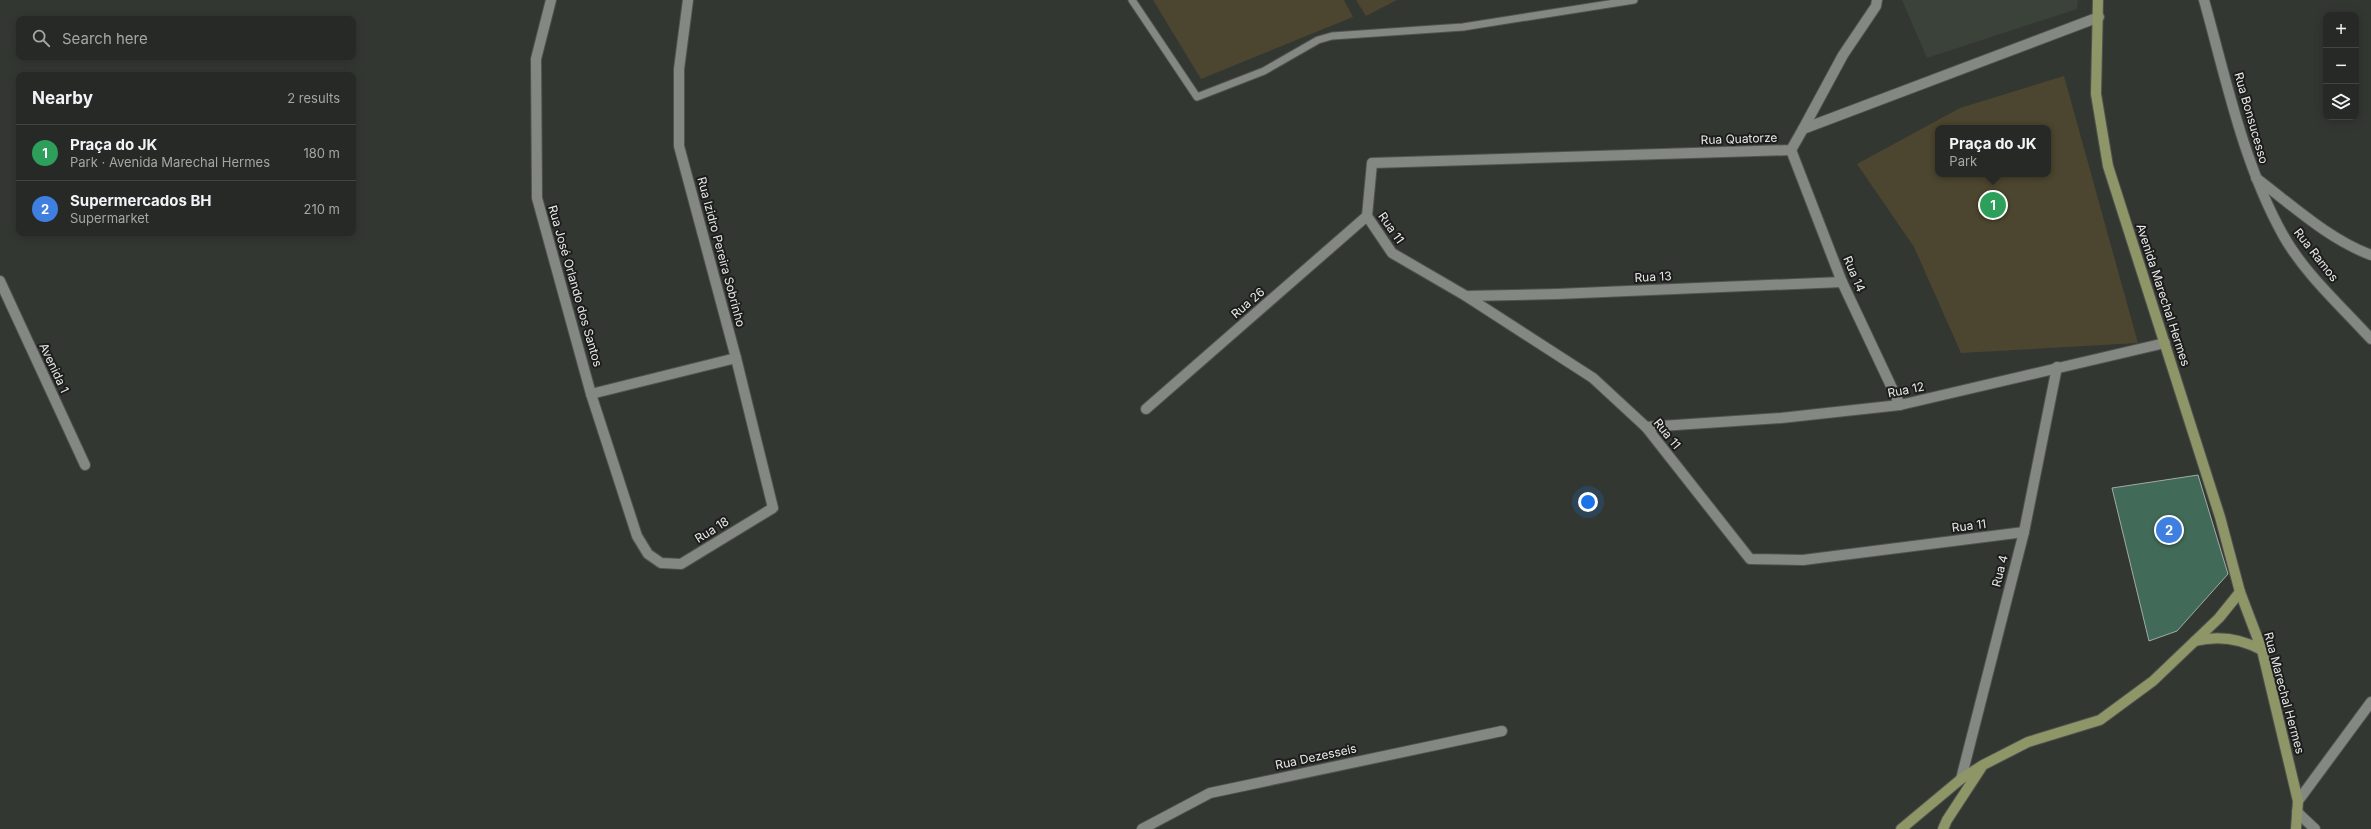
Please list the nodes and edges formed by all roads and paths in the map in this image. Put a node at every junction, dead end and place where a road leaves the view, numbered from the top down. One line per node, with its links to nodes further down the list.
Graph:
1 (551, 0): 22 (street, Rua José Orlando dos Santos)
2 (688, 0): 20 (street, Rua Izidro Pereira Sobrinho)
3 (1132, 0): 4 (lane)
4 (1634, 0)
5 (1877, 0): 9 (street, Rua Quatorze)
6 (2098, 0): 8 (street, Avenida Marechal Hermes)
7 (2204, 0): 12 (street, Rua Bonsucesso)
8 (2099, 17): 9 (street); 19 (street, Avenida Marechal Hermes)
9 (1803, 129): 10 (street, Rua Quatorze)
10 (1791, 150): 11 (street, Rua Quatorze); 16 (street, Rua 14)
11 (1372, 163): 13 (street, Rua 11)
12 (2255, 176): 14 (street, Rua Bonsucesso); 18 (street, Rua Ramos)
13 (1367, 216): 17 (street, Rua 11); 24 (street, Rua 26)
14 (2371, 255)
15 (0, 281): 26 (street, Avenida 1)
16 (1842, 282): 17 (street, Rua 13); 23 (street, Rua 14)
17 (1466, 296): 25 (street, Rua 11)
18 (2371, 339)
19 (2165, 343): 21 (street, Rua 12); 30 (street, Avenida Marechal Hermes)
20 (736, 358): 22 (street); 27 (street, Rua Izidro Pereira Sobrinho)
21 (2057, 367): 23 (street, Rua 12); 28 (street, Rua 4)
22 (591, 394): 29 (street, Rua José Orlando dos Santos)
23 (1900, 406): 25 (street, Rua 12)
24 (1146, 409)
25 (1646, 427): 28 (street, Rua 11)
26 (85, 465)
27 (773, 508): 29 (street, Rua 18)
28 (2024, 532): 36 (street, Rua 4)
29 (661, 563)
30 (2240, 592): 31 (street); 32 (street, Rua Marechal Hermes)
31 (2193, 641): 32 (street); 35 (street)
32 (2262, 650): 37 (street, Rua Marechal Hermes)
33 (2371, 702): 37 (street)
34 (1502, 731): 39 (street, Rua Dezesseis)
35 (1983, 765): 36 (street); 41 (street)
36 (1961, 779): 40 (street)
37 (2298, 801): 38 (street, Rua Marechal Hermes)
38 (2297, 812): 42 (street, Rua Marechal Hermes); 43 (street)
39 (1142, 829)
40 (1901, 829)
41 (1943, 829)
42 (2296, 829)
43 (2315, 829)

